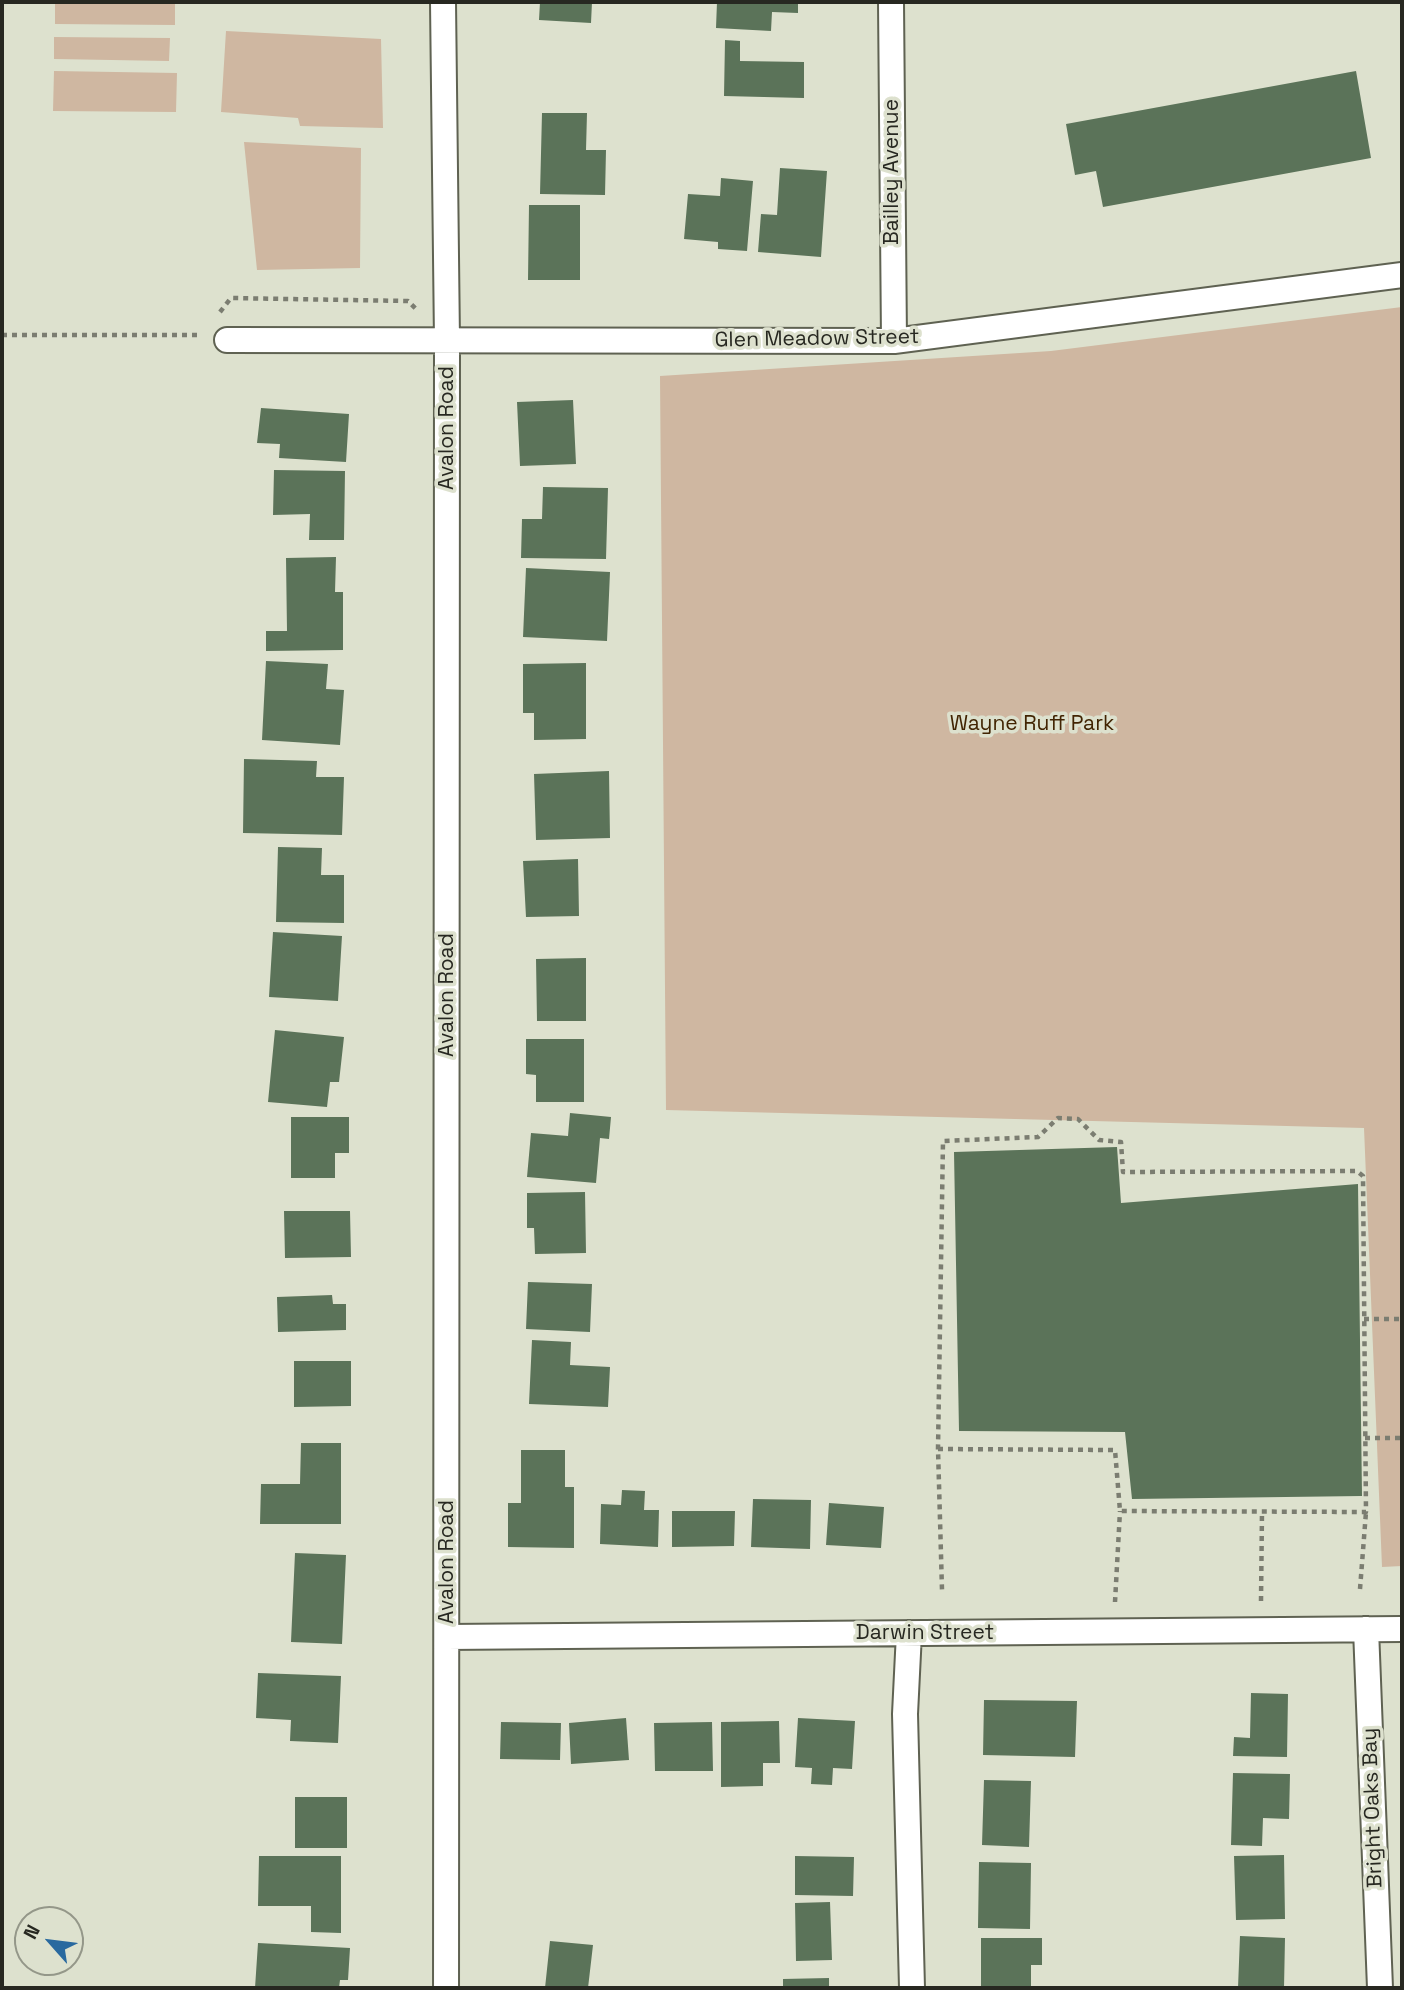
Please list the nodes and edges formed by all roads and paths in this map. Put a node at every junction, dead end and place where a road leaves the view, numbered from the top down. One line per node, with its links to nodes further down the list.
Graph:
1 (443, 2): 5 (street, Avalon Road)
2 (891, 2): 6 (street, Bailley Avenue)
3 (1402, 275): 6 (street, Glen Meadow Street)
4 (228, 340): 5 (street, Glen Meadow Street)
5 (447, 341): 6 (street, Glen Meadow Street); 22 (street, Avalon Road)
6 (894, 341)
7 (1364, 1319): 8 (path); 9 (path); 11 (path)
8 (1402, 1319)
9 (1365, 1438): 10 (path); 14 (path)
10 (1402, 1438)
11 (937, 1449): 12 (path); 16 (path)
12 (1120, 1511): 13 (path); 20 (path)
13 (1262, 1511): 14 (path); 19 (path)
14 (1366, 1511): 15 (path)
15 (1360, 1589)
16 (942, 1590)
17 (1366, 1629): 18 (street, Darwin Street); 19 (street, Darwin Street); 25 (street, Bright Oaks Bay)
18 (1402, 1629)
19 (1258, 1630): 20 (street, Darwin Street)
20 (1116, 1631): 21 (street, Darwin Street)
21 (909, 1633): 22 (street, Darwin Street); 24 (street)
22 (447, 1637): 23 (street, Avalon Road)
23 (446, 1988)
24 (912, 1988)
25 (1380, 1988)

